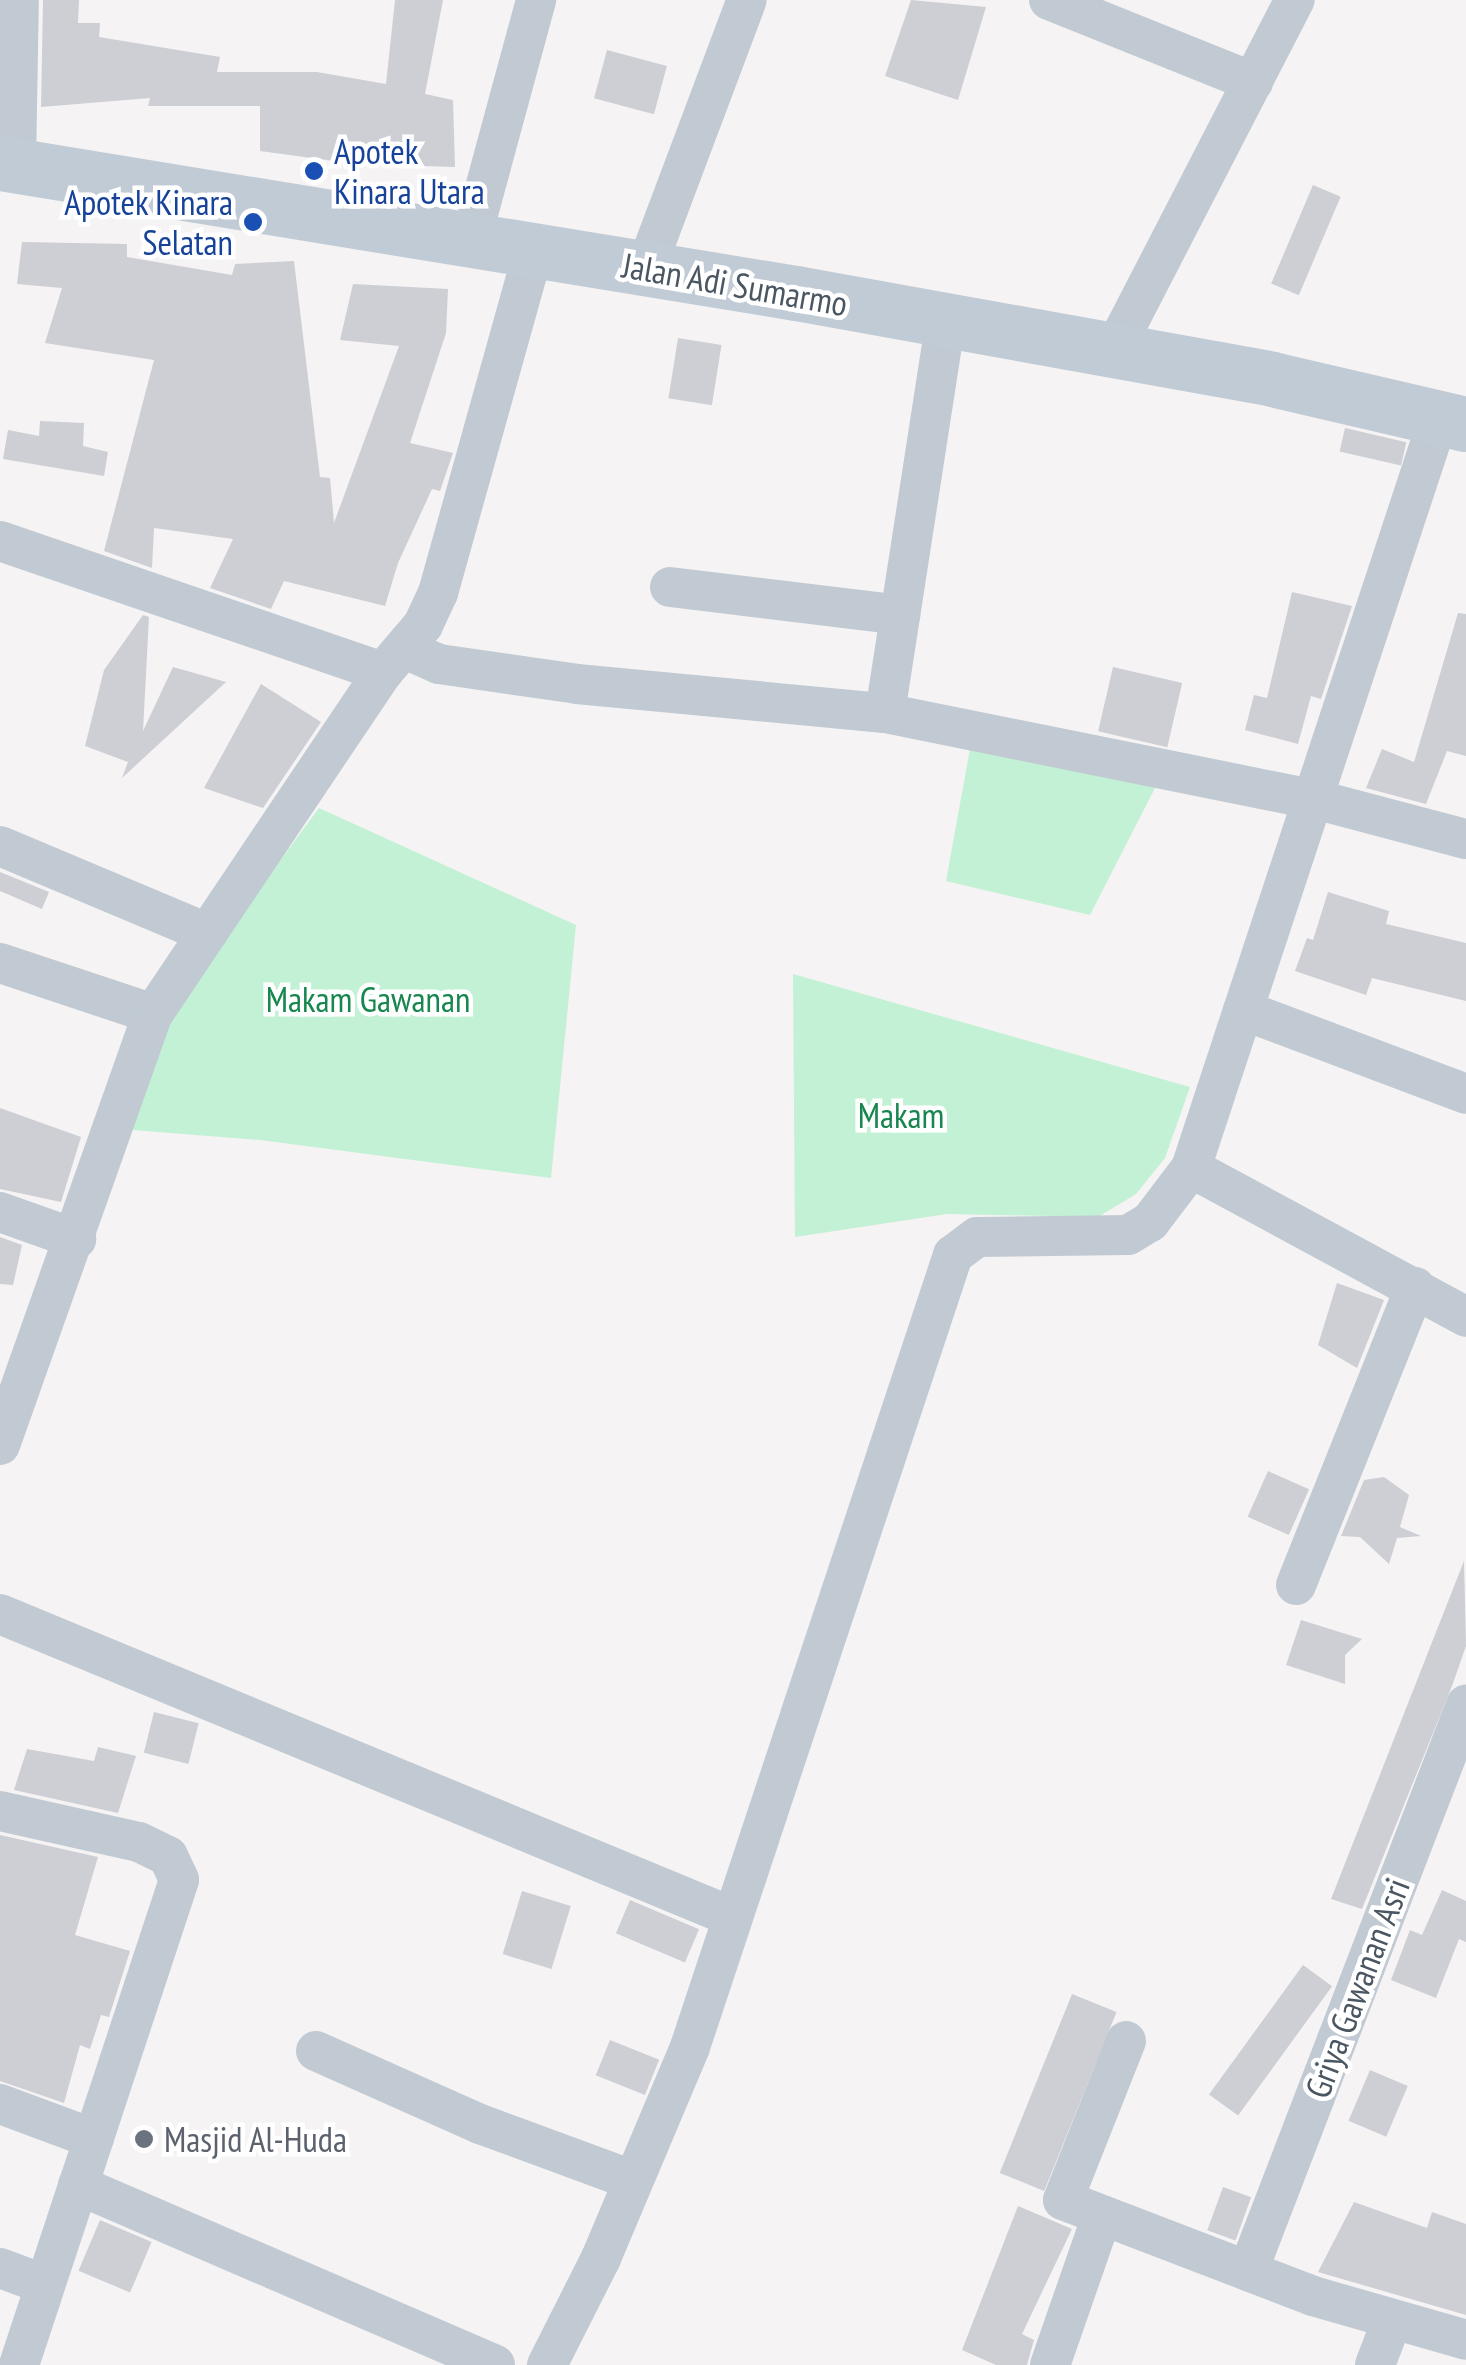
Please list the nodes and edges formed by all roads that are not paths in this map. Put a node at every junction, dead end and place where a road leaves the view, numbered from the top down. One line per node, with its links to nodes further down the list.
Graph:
1 (19, 0): 7 (street)
2 (536, 0): 8 (street)
3 (747, 0): 10 (street)
4 (1049, 0): 6 (street)
5 (1295, 0): 6 (street)
6 (1254, 82): 12 (street)
7 (8, 164): 8 (main road, Jalan Adi Sumarmo)
8 (472, 236): 9 (main road, Jalan Adi Sumarmo)
9 (534, 250): 10 (main road, Jalan Adi Sumarmo); 17 (street)
10 (646, 268): 11 (main road, Jalan Adi Sumarmo)
11 (946, 321): 12 (main road, Jalan Adi Sumarmo); 16 (street)
12 (1114, 350): 13 (main road, Jalan Adi Sumarmo)
13 (1452, 420): 19 (street)
14 (0, 542): 17 (street)
15 (670, 587): 16 (street)
16 (900, 615): 18 (street)
17 (394, 660): 18 (street); 22 (street)
18 (885, 713): 19 (street)
19 (1318, 800): 20 (street); 24 (street)
20 (1466, 840)
21 (0, 846): 22 (street)
22 (207, 934): 25 (street)
23 (0, 963): 25 (street)
24 (1244, 1010): 26 (street); 27 (street)
25 (152, 1014): 29 (street)
26 (1466, 1094)
27 (1190, 1168): 30 (street); 37 (street)
28 (0, 1212): 29 (street)
29 (76, 1238): 32 (street)
30 (1415, 1287): 31 (street); 33 (street)
31 (1466, 1317)
32 (0, 1445)
33 (1296, 1584)
34 (0, 1614): 37 (street)
35 (1466, 1705): 46 (street, Griya Gawanan Asri)
36 (0, 1811): 41 (street)
37 (730, 1916): 42 (street)
38 (1126, 2041): 44 (street)
39 (316, 2051): 42 (street)
40 (0, 2104): 41 (street)
41 (94, 2139): 43 (street)
42 (632, 2180): 52 (street)
43 (78, 2185): 47 (street); 51 (street)
44 (1102, 2216): 46 (street); 53 (street)
45 (0, 2268): 47 (street)
46 (1248, 2271): 48 (street)
47 (43, 2284): 50 (street)
48 (1391, 2323): 49 (street); 54 (street)
49 (1466, 2340)
50 (18, 2365)
51 (495, 2365)
52 (546, 2365)
53 (1050, 2365)
54 (1376, 2365)

